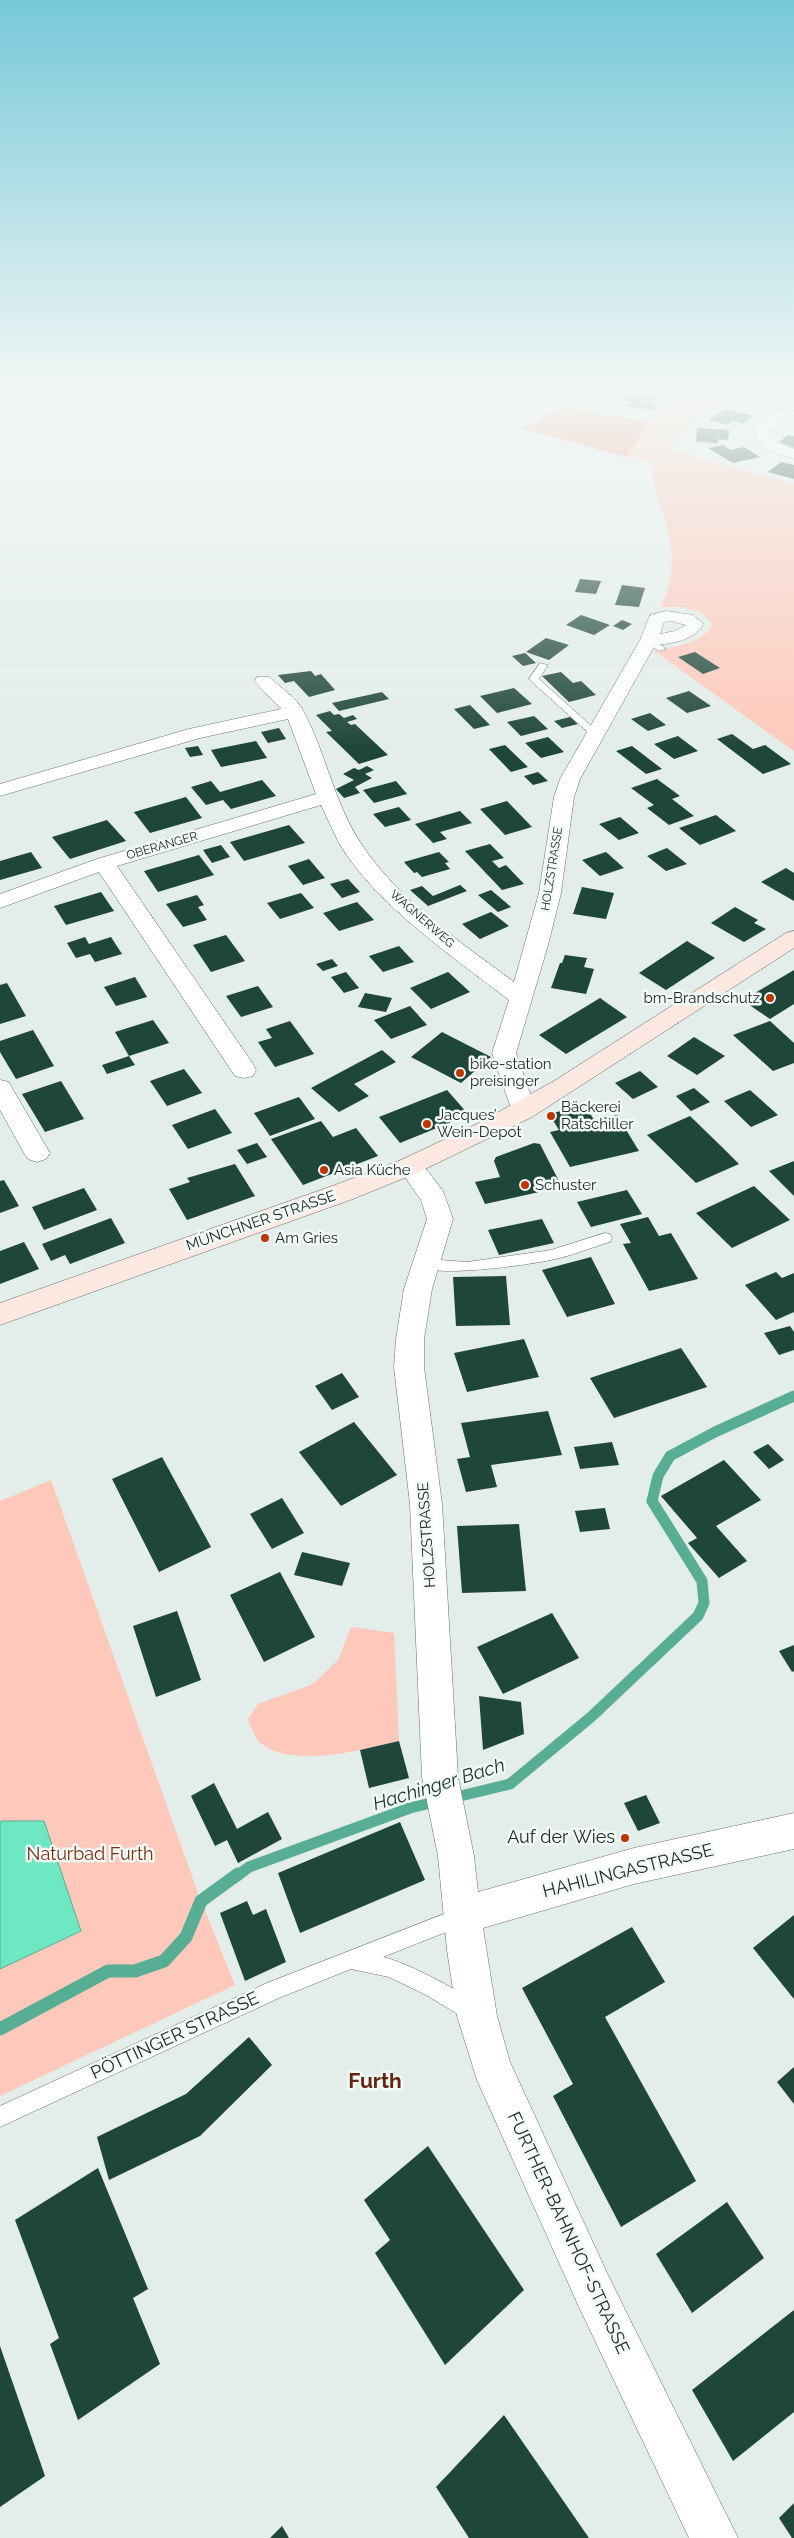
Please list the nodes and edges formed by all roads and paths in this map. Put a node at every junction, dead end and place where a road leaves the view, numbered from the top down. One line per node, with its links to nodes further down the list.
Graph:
1 (656, 644): 5 (street, HOLZSTRASSE)
2 (543, 665): 5 (lane)
3 (263, 681): 4 (street, WAGNERWEG)
4 (295, 712): 6 (street); 7 (street, WAGNERWEG)
5 (595, 734): 11 (street, HOLZSTRASSE)
6 (0, 790)
7 (327, 797): 8 (street, OBERANGER); 11 (street, WAGNERWEG)
8 (104, 863): 9 (street, OBERANGER); 12 (street)
9 (0, 901)
10 (794, 938): 14 (main road, MÜNCHNER STRASSE)
11 (522, 998): 14 (street, HOLZSTRASSE)
12 (244, 1070)
13 (0, 1088): 15 (street)
14 (523, 1111): 16 (main road, MÜNCHNER STRASSE)
15 (37, 1153)
16 (410, 1166): 18 (street, HOLZSTRASSE); 19 (main road, MÜNCHNER STRASSE)
17 (605, 1238): 18 (lane)
18 (426, 1264): 21 (street, HOLZSTRASSE)
19 (0, 1314)
20 (794, 1831): 21 (street, HAHILINGASTRASSE)
21 (463, 1916): 22 (lane, PÖTTINGER STRASSE); 23 (street, FURTHER-BAHNHOF-STRASSE)
22 (352, 1960): 23 (lane); 24 (lane, PÖTTINGER STRASSE)
23 (477, 2016): 25 (street, FURTHER-BAHNHOF-STRASSE)
24 (0, 2117)
25 (714, 2538)

